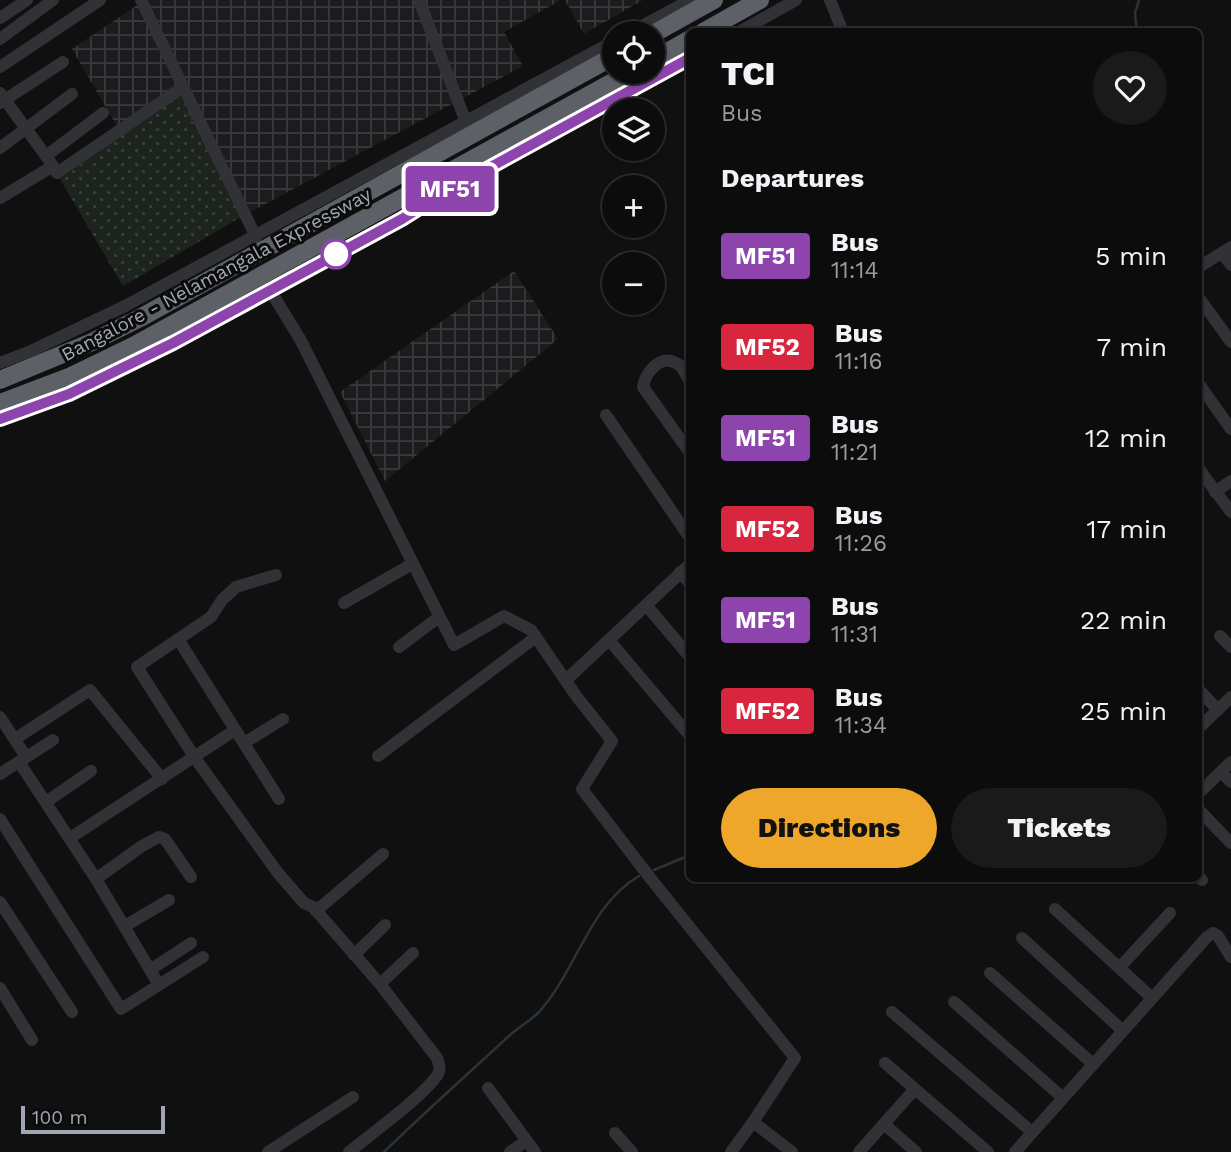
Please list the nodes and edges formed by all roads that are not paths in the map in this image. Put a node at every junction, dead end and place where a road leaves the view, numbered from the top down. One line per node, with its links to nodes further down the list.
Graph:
1 (27, 0): 11 (street)
2 (53, 0): 17 (street)
3 (100, 0): 24 (street)
4 (141, 0): 26 (street)
5 (419, 0): 30 (street)
6 (690, 0): 12 (street)
7 (714, 0): 13 (highway)
8 (760, 0): 14 (highway)
9 (796, 0): 15 (street)
10 (830, 0): 16 (street)
11 (0, 19)
12 (651, 21)
13 (665, 27)
14 (711, 28)
15 (746, 28)
16 (841, 28)
17 (0, 39)
18 (686, 41): 20 (highway)
19 (602, 48): 30 (street)
20 (665, 53)
21 (686, 60): 39 (street)
22 (63, 62): 28 (street)
23 (602, 63): 44 (highway, Bangalore - Nelamangala Expressway)
24 (0, 67)
25 (609, 84): 46 (highway, Bangalore - Nelamangala Expressway)
26 (183, 87): 33 (street); 35 (street)
27 (72, 94): 31 (street)
28 (2, 99): 31 (street)
29 (103, 113): 33 (street)
30 (467, 122): 35 (street)
31 (26, 129): 32 (street); 33 (street)
32 (0, 148)
33 (49, 161): 34 (street)
34 (0, 198)
35 (256, 237): 42 (street)
36 (1227, 250): 37 (street); 38 (street)
37 (1202, 265)
38 (1231, 265)
39 (270, 290): 48 (street); 56 (street)
40 (1202, 303): 41 (street)
41 (1231, 342)
42 (0, 363)
43 (686, 375): 50 (street)
44 (0, 380)
45 (1202, 388): 49 (street)
46 (0, 403)
47 (606, 415): 55 (street)
48 (0, 419)
49 (1231, 429)
50 (686, 447)
51 (1202, 473): 53 (street)
52 (1231, 481): 53 (street)
53 (1215, 492): 54 (street)
54 (1231, 512)
55 (686, 532)
56 (412, 564): 59 (street); 61 (street)
57 (685, 568): 60 (street)
58 (276, 575): 64 (street)
59 (344, 603)
60 (646, 605): 65 (street); 68 (street)
61 (439, 617): 63 (street); 66 (street)
62 (1220, 636): 67 (street)
63 (536, 637): 69 (street); 81 (street)
64 (178, 639): 76 (street); 82 (street)
65 (609, 639): 69 (street); 77 (street)
66 (399, 647)
67 (1231, 647)
68 (686, 652)
69 (566, 680): 131 (street)
70 (1202, 693): 72 (street)
71 (1231, 697): 72 (street)
72 (1218, 710): 75 (street)
73 (0, 717): 78 (street)
74 (283, 719): 80 (street)
75 (1202, 725)
76 (235, 730): 80 (street); 82 (street)
77 (686, 731)
78 (15, 739): 83 (street); 88 (street)
79 (53, 740): 83 (street)
80 (244, 743): 91 (street)
81 (378, 756)
82 (195, 758): 88 (street); 103 (street)
83 (22, 760): 87 (street); 92 (street)
84 (1231, 762): 86 (street)
85 (92, 771): 92 (street)
86 (1221, 772): 89 (street); 90 (street)
87 (0, 774)
88 (162, 779): 95 (street)
89 (1231, 782)
90 (1202, 790)
91 (279, 799)
92 (46, 802): 95 (street)
93 (1202, 813): 96 (street)
94 (0, 820): 117 (street)
95 (70, 838): 99 (street)
96 (1231, 843)
97 (383, 854): 103 (street)
98 (191, 877): 99 (street)
99 (96, 878): 106 (street)
100 (169, 900): 106 (street)
101 (0, 902): 121 (street)
102 (1055, 909): 113 (street)
103 (316, 911): 110 (street)
104 (1170, 913): 113 (street)
105 (385, 925): 110 (street)
106 (125, 926): 114 (street)
107 (1023, 937): 123 (street)
108 (191, 943): 114 (street)
109 (413, 953): 116 (street)
110 (354, 955): 116 (street)
111 (202, 957): 117 (street)
112 (1231, 957): 119 (street)
113 (1120, 967): 119 (street)
114 (150, 970): 117 (street)
115 (990, 973): 126 (street)
116 (380, 984): 137 (street)
117 (159, 985)
118 (0, 988): 124 (street)
119 (1151, 997): 123 (street)
120 (954, 1002): 130 (street)
121 (72, 1012)
122 (892, 1012): 134 (street)
123 (1122, 1030): 126 (street)
124 (33, 1040)
125 (885, 1063): 128 (street)
126 (1093, 1063): 130 (street)
127 (488, 1088): 135 (street)
128 (914, 1090): 132 (street); 145 (street)
129 (353, 1097): 136 (street)
130 (1063, 1098): 134 (street)
131 (753, 1122): 141 (street); 142 (street)
132 (884, 1124): 143 (street); 144 (street)
133 (615, 1132): 140 (street)
134 (1032, 1132): 146 (street)
135 (526, 1141): 138 (street); 139 (street)
136 (268, 1152)
137 (349, 1152)
138 (510, 1152)
139 (535, 1152)
140 (632, 1152)
141 (731, 1152)
142 (792, 1152)
143 (859, 1152)
144 (916, 1152)
145 (988, 1152)
146 (1015, 1152)

